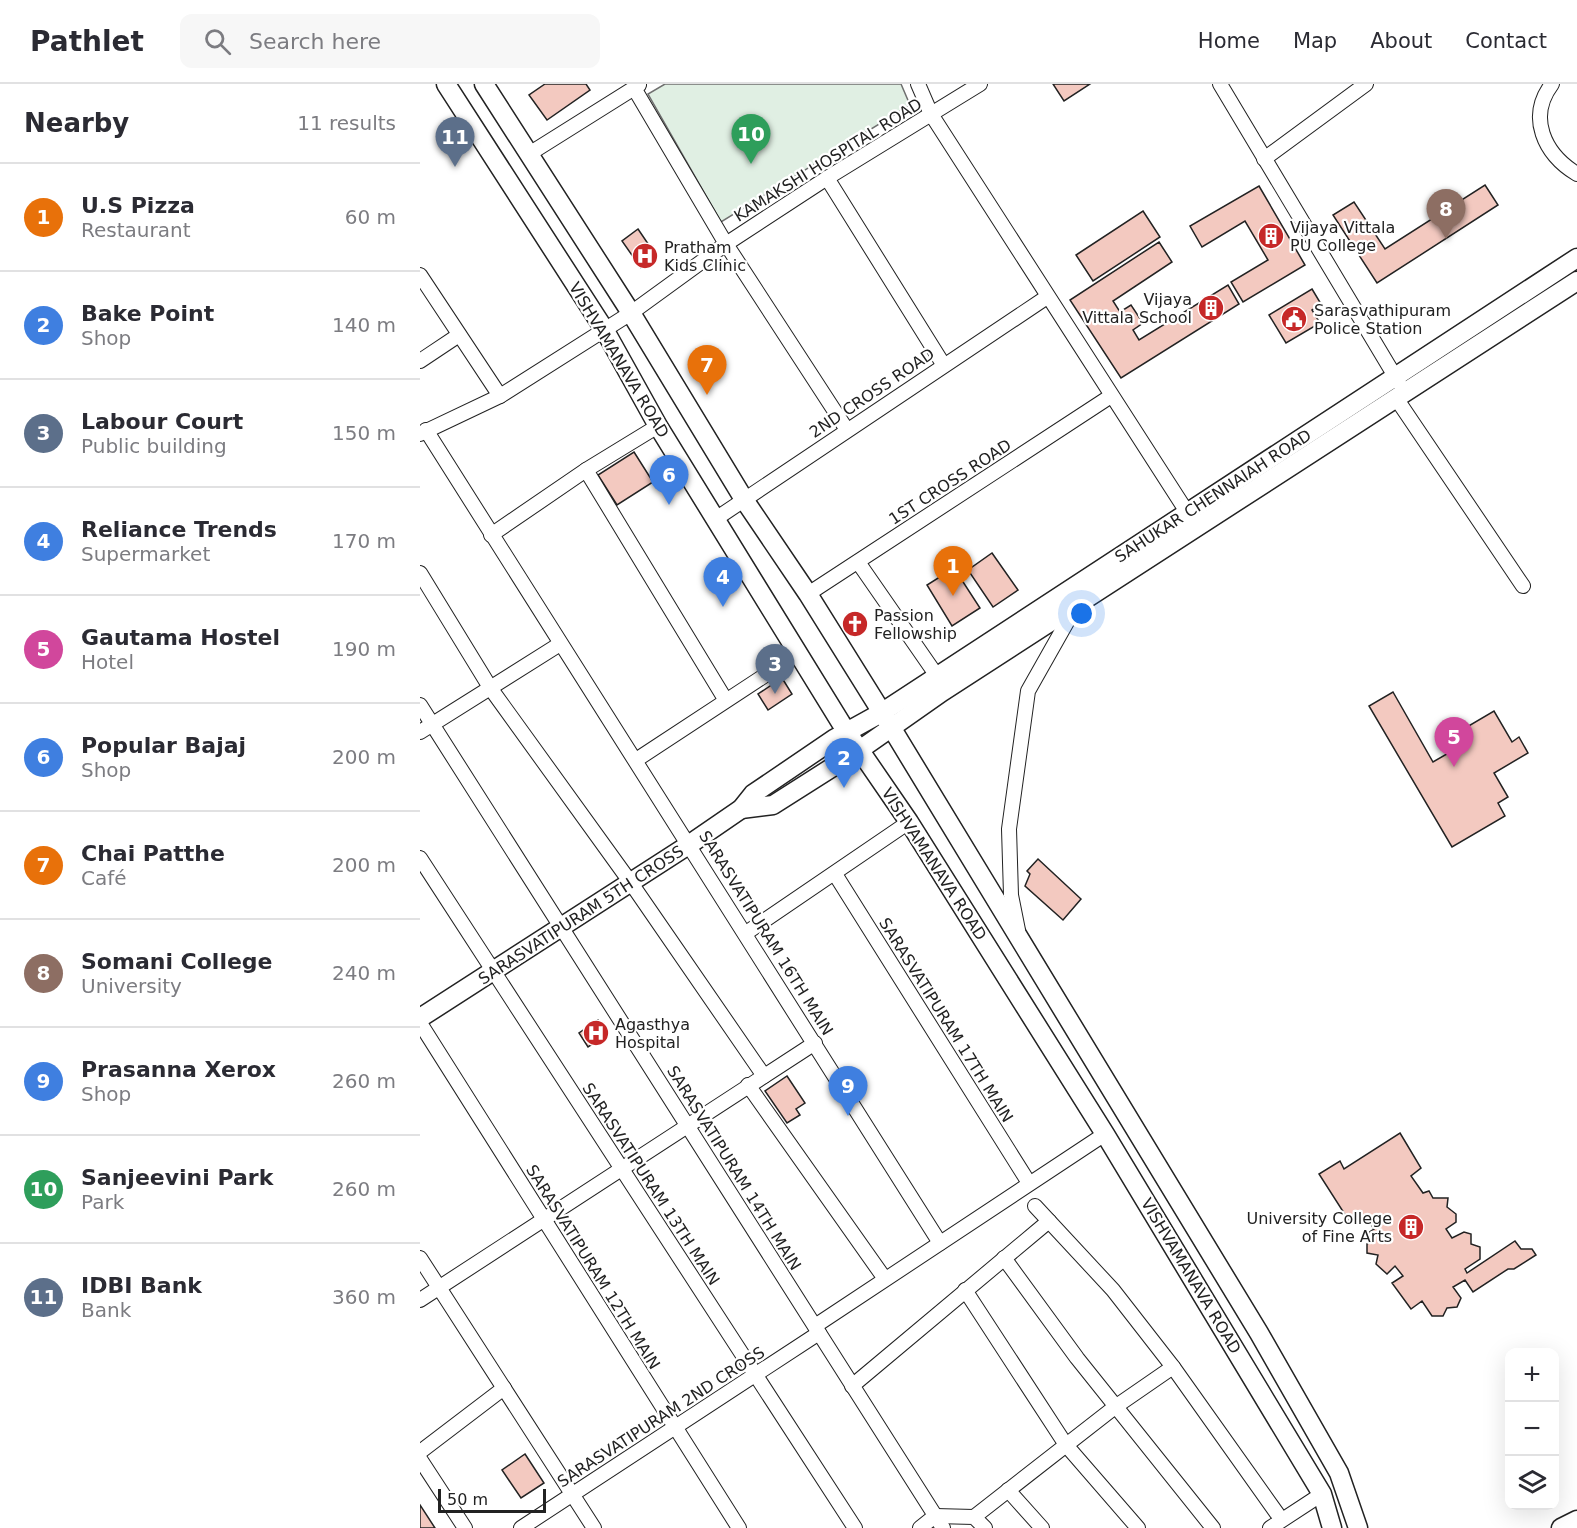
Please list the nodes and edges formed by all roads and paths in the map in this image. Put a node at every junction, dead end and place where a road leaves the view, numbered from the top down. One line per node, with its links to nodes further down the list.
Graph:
1 (446, 84): 20 (main road, VISHVAMANAVA ROAD)
2 (484, 84): 10 (main road, VISHVAMANAVA ROAD)
3 (918, 84): 9 (street)
4 (980, 84): 9 (street, KAMAKSHI HOSPITAL ROAD)
5 (1220, 84): 11 (street)
6 (1366, 84): 11 (street)
7 (1552, 84): 12 (street)
8 (637, 86): 10 (street); 14 (street)
9 (930, 114): 13 (street, KAMAKSHI HOSPITAL ROAD); 18 (street)
10 (530, 154): 19 (main road, VISHVAMANAVA ROAD)
11 (1264, 159): 24 (street)
12 (1577, 174)
13 (827, 178): 14 (street, KAMAKSHI HOSPITAL ROAD); 23 (street)
14 (726, 244): 19 (street, KAMAKSHI HOSPITAL ROAD); 29 (street)
15 (1577, 258): 24 (main road, SAHUKAR CHENNAIAH ROAD)
16 (420, 275): 21 (street)
17 (1577, 281): 25 (main road, SAHUKAR CHENNAIAH ROAD)
18 (1047, 297): 23 (street, 2ND CROSS ROAD); 27 (street)
19 (631, 313): 20 (street, KAMAKSHI HOSPITAL ROAD); 32 (main road, VISHVAMANAVA ROAD)
20 (604, 329): 26 (street, KAMAKSHI HOSPITAL ROAD); 28 (main road, VISHVAMANAVA ROAD)
21 (459, 335): 22 (street); 26 (street)
22 (420, 361)
23 (943, 364): 29 (street, 2ND CROSS ROAD)
24 (1396, 376): 25 (street); 33 (main road, SAHUKAR CHENNAIAH ROAD)
25 (1400, 395): 38 (street); 40 (main road, SAHUKAR CHENNAIAH ROAD)
26 (500, 396): 30 (street, KAMAKSHI HOSPITAL ROAD)
27 (1111, 396): 33 (street); 36 (street, 1ST CROSS ROAD)
28 (658, 426): 31 (street); 34 (main road, VISHVAMANAVA ROAD)
29 (847, 430): 32 (street, 2ND CROSS ROAD)
30 (423, 432): 35 (street, SARASVATIPURAM 16TH MAIN)
31 (586, 470): 35 (street); 45 (street)
32 (745, 501): 34 (street, 2ND CROSS ROAD); 39 (main road, VISHVAMANAVA ROAD)
33 (1187, 512): 43 (main road, SAHUKAR CHENNAIAH ROAD)
34 (717, 518): 42 (main road, VISHVAMANAVA ROAD)
35 (491, 535): 41 (street, SARASVATIPURAM 16TH MAIN)
36 (858, 562): 39 (street, 1ST CROSS ROAD); 43 (street)
37 (420, 573): 44 (street)
38 (1523, 586)
39 (808, 594): 47 (main road, VISHVAMANAVA ROAD)
40 (1077, 604): 47 (main road, SAHUKAR CHENNAIAH ROAD); 61 (street)
41 (560, 644): 44 (street); 52 (street, SARASVATIPURAM 16TH MAIN)
42 (799, 653): 45 (street); 50 (main road, VISHVAMANAVA ROAD)
43 (937, 676): 47 (main road, SAHUKAR CHENNAIAH ROAD)
44 (491, 689): 48 (street); 58 (street)
45 (725, 699): 52 (street)
46 (420, 705): 48 (street, SARASVATIPURAM 14TH MAIN)
47 (886, 720): 50 (main road, SAHUKAR CHENNAIAH ROAD); 51 (main road, SAHUKAR CHENNAIAH ROAD); 61 (main road, VISHVAMANAVA ROAD)
48 (433, 724): 49 (street); 59 (street, SARASVATIPURAM 14TH MAIN)
49 (420, 732)
50 (848, 732): 51 (main road, VISHVAMANAVA ROAD); 53 (main road, SARASVATIPURAM 5TH CROSS)
51 (858, 751): 53 (main road, SARASVATIPURAM 5TH CROSS); 54 (main road, VISHVAMANAVA ROAD)
52 (636, 760): 55 (street, SARASVATIPURAM 16TH MAIN)
53 (741, 809): 55 (main road, SARASVATIPURAM 5TH CROSS)
54 (909, 822): 57 (street); 68 (main road, VISHVAMANAVA ROAD)
55 (690, 844): 58 (main road, SARASVATIPURAM 5TH CROSS); 60 (street, SARASVATIPURAM 16TH MAIN)
56 (420, 858): 62 (street, SARASVATIPURAM 13TH MAIN)
57 (835, 874): 60 (street); 70 (street, SARASVATIPURAM 17TH MAIN)
58 (631, 883): 59 (main road, SARASVATIPURAM 5TH CROSS); 65 (street)
59 (562, 928): 62 (main road, SARASVATIPURAM 5TH CROSS); 67 (street, SARASVATIPURAM 14TH MAIN)
60 (746, 933): 64 (street, SARASVATIPURAM 16TH MAIN)
61 (1021, 943): 110 (main road, VISHVAMANAVA ROAD)
62 (494, 971): 63 (main road, SARASVATIPURAM 5TH CROSS); 69 (street, SARASVATIPURAM 13TH MAIN)
63 (420, 1021): 72 (street, SARASVATIPURAM 12TH MAIN)
64 (815, 1043): 65 (street); 74 (street, SARASVATIPURAM 16TH MAIN)
65 (764, 1076): 66 (street)
66 (748, 1085): 67 (street); 77 (street)
67 (687, 1126): 69 (street); 81 (street, SARASVATIPURAM 14TH MAIN)
68 (1105, 1134): 70 (street, SARASVATIPURAM 2ND CROSS); 93 (main road, VISHVAMANAVA ROAD)
69 (621, 1169): 72 (street); 83 (street, SARASVATIPURAM 13TH MAIN)
70 (1029, 1183): 74 (street, SARASVATIPURAM 2ND CROSS)
71 (1035, 1206): 73 (street)
72 (544, 1219): 78 (street); 87 (street, SARASVATIPURAM 12TH MAIN)
73 (1049, 1221): 76 (street); 82 (street)
74 (940, 1243): 77 (street, SARASVATIPURAM 2ND CROSS)
75 (420, 1258): 78 (street)
76 (1004, 1258): 79 (street); 86 (street)
77 (885, 1279): 81 (street, SARASVATIPURAM 2ND CROSS)
78 (439, 1288): 80 (street); 85 (street)
79 (965, 1290): 84 (street); 88 (street)
80 (420, 1300)
81 (817, 1330): 83 (street, SARASVATIPURAM 2ND CROSS); 84 (street, SARASVATIPURAM 14TH MAIN)
82 (1173, 1367): 86 (street); 95 (street)
83 (755, 1375): 87 (street, SARASVATIPURAM 2ND CROSS); 102 (street, SARASVATIPURAM 13TH MAIN)
84 (852, 1386): 97 (street, SARASVATIPURAM 14TH MAIN)
85 (504, 1388): 89 (street); 92 (street)
86 (1115, 1407): 88 (street); 107 (street)
87 (675, 1427): 92 (street, SARASVATIPURAM 2ND CROSS); 101 (street, SARASVATIPURAM 12TH MAIN)
88 (1066, 1445): 91 (street); 106 (street)
89 (420, 1452)
90 (420, 1459): 98 (street)
91 (1008, 1490): 94 (street); 105 (street)
92 (572, 1494): 99 (street, SARASVATIPURAM 2ND CROSS); 100 (street)
93 (1322, 1494): 95 (street); 109 (main road, VISHVAMANAVA ROAD)
94 (974, 1517): 97 (street); 104 (street)
95 (1281, 1519): 108 (street)
96 (1577, 1520): 111 (main road)
97 (939, 1522): 103 (street)
98 (465, 1528)
99 (521, 1528)
100 (594, 1528)
101 (739, 1528)
102 (855, 1528)
103 (920, 1528)
104 (985, 1528)
105 (1042, 1528)
106 (1138, 1528)
107 (1213, 1528)
108 (1270, 1528)
109 (1332, 1528)
110 (1358, 1528)
111 (1561, 1528)

